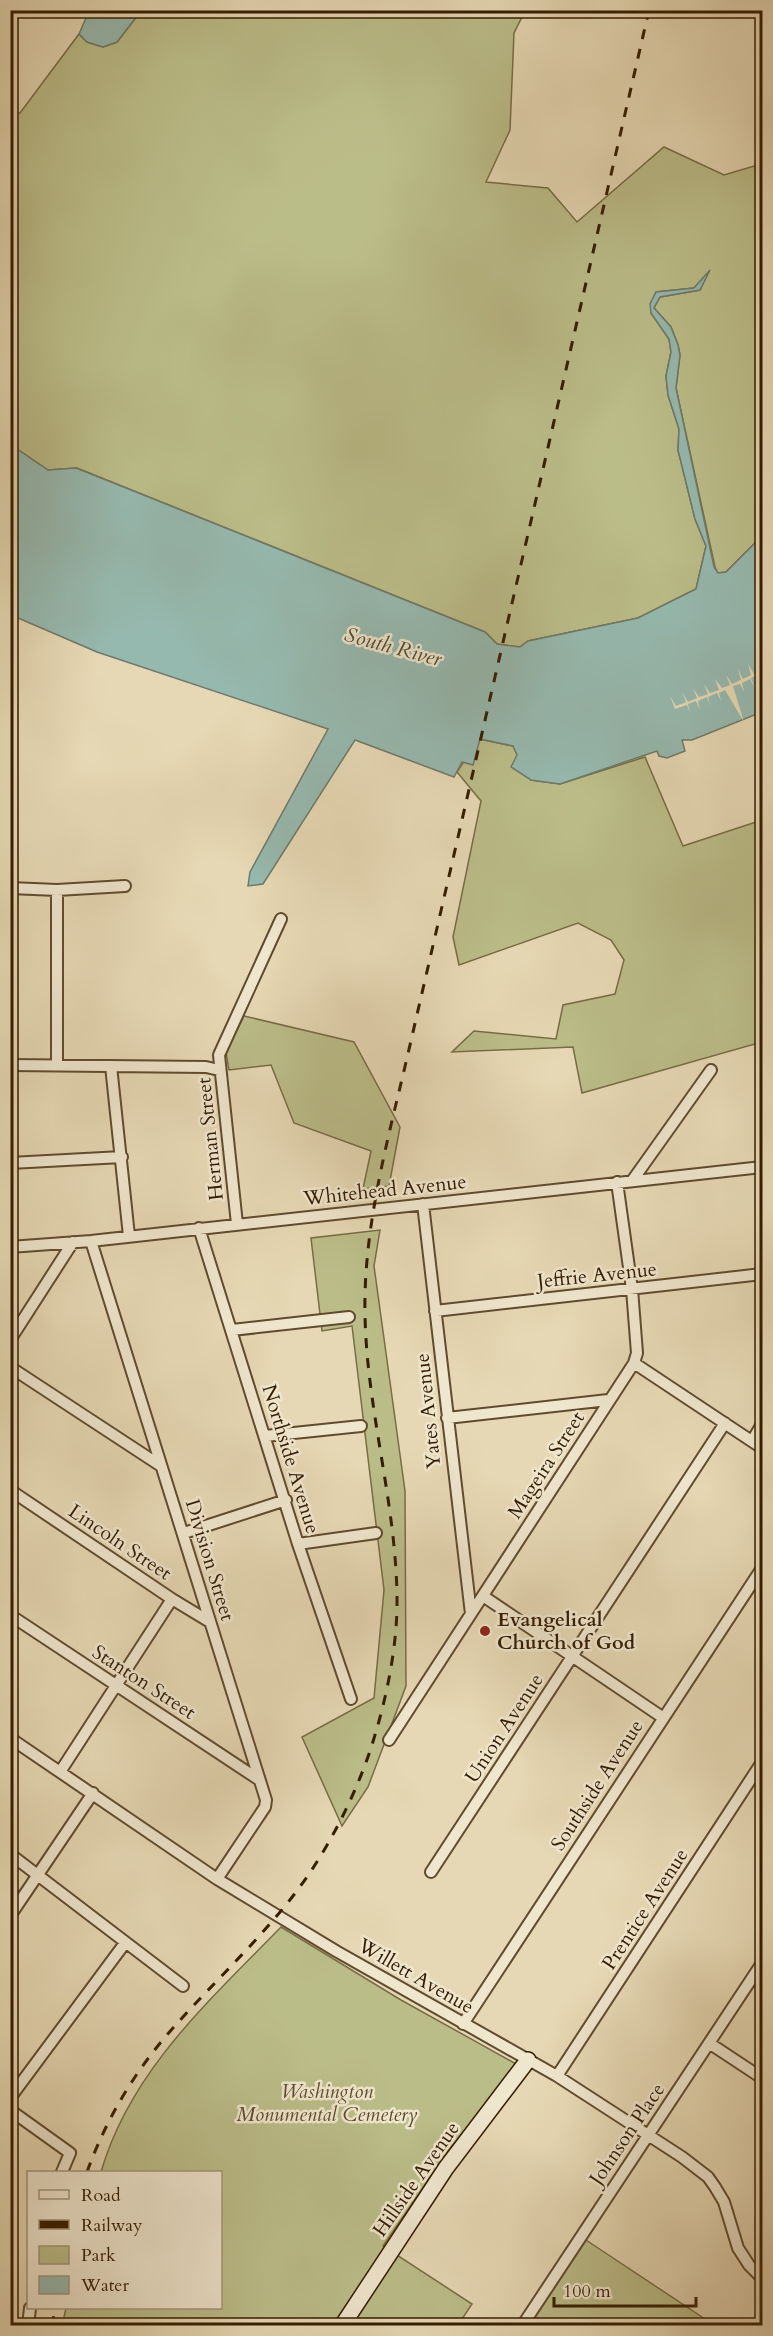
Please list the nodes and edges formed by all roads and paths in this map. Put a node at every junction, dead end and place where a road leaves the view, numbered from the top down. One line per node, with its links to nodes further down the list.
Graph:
1 (125, 886): 3 (street)
2 (10, 888): 3 (street)
3 (57, 890): 6 (street)
4 (281, 919): 8 (street, Herman Street)
5 (10, 1065): 6 (street)
6 (57, 1065): 7 (street)
7 (111, 1066): 8 (street); 10 (street)
8 (219, 1070): 16 (street, Herman Street)
9 (711, 1070): 13 (street)
10 (122, 1157): 11 (street); 18 (street)
11 (10, 1163)
12 (762, 1167): 13 (street, Whitehead Avenue)
13 (632, 1181): 14 (street, Whitehead Avenue)
14 (617, 1182): 15 (street, Whitehead Avenue); 23 (street)
15 (423, 1204): 16 (street, Whitehead Avenue); 24 (street, Yates Avenue)
16 (237, 1224): 17 (street, Whitehead Avenue)
17 (199, 1228): 18 (street, Whitehead Avenue); 26 (street, Northside Avenue)
18 (129, 1236): 19 (street, Whitehead Avenue)
19 (91, 1241): 20 (street, Whitehead Avenue); 38 (street, Division Street)
20 (73, 1242): 21 (street, Whitehead Avenue); 27 (street)
21 (12, 1248)
22 (762, 1274): 23 (street, Jeffrie Avenue)
23 (632, 1289): 24 (street, Jeffrie Avenue); 28 (street)
24 (435, 1311): 31 (street, Yates Avenue)
25 (349, 1317): 26 (street)
26 (232, 1330): 35 (street, Northside Avenue)
27 (10, 1340)
28 (634, 1363): 30 (street, Mageira Street); 32 (street)
29 (10, 1367): 38 (street)
30 (608, 1401): 31 (street); 45 (street, Mageira Street)
31 (447, 1418): 47 (street, Yates Avenue)
32 (725, 1423): 36 (street); 50 (street, Union Avenue)
33 (762, 1424): 36 (street)
34 (361, 1426): 35 (street)
35 (265, 1436): 40 (street, Northside Avenue)
36 (752, 1441): 37 (street)
37 (762, 1448)
38 (161, 1466): 41 (street, Division Street)
39 (10, 1490): 46 (street, Lincoln Street)
40 (286, 1500): 41 (street); 43 (street, Northside Avenue)
41 (184, 1533): 49 (street, Division Street)
42 (376, 1533): 43 (street)
43 (298, 1544): 52 (street, Northside Avenue)
44 (762, 1568): 53 (street, Southside Avenue)
45 (483, 1596): 47 (street, Mageira Street); 50 (street)
46 (172, 1599): 49 (street, Lincoln Street); 51 (street)
47 (471, 1614): 55 (street, Mageira Street)
48 (10, 1615): 51 (street, Stanton Street)
49 (210, 1622): 58 (street, Division Street)
50 (572, 1658): 53 (street); 61 (street, Union Avenue)
51 (116, 1686): 57 (street); 58 (street, Stanton Street)
52 (351, 1699)
53 (662, 1718): 68 (street, Southside Avenue)
54 (10, 1738): 57 (street, Willett Avenue)
55 (389, 1740)
56 (762, 1762): 71 (street, Prentice Avenue)
57 (60, 1772): 59 (street, Willett Avenue)
58 (258, 1779): 63 (street, Division Street)
59 (93, 1793): 62 (street); 63 (street, Willett Avenue)
60 (10, 1854): 62 (street)
61 (431, 1872)
62 (40, 1875): 64 (street); 65 (street)
63 (217, 1879): 68 (street, Willett Avenue)
64 (10, 1916)
65 (125, 1943): 67 (street); 73 (street)
66 (762, 1963): 69 (street, Johnson Place)
67 (183, 1986)
68 (463, 2024): 70 (street, Willett Avenue)
69 (709, 2043): 72 (street); 75 (street, Johnson Place)
70 (528, 2060): 71 (street, Willett Avenue); 80 (street, Hillside Avenue)
71 (557, 2076): 75 (street, Willett Avenue)
72 (762, 2078)
73 (10, 2098)
74 (10, 2110): 76 (street)
75 (648, 2135): 77 (street, Willett Avenue); 81 (street, Johnson Place)
76 (62, 2171)
77 (762, 2278)
78 (30, 2309): 79 (street)
79 (28, 2325)
80 (342, 2325)
81 (522, 2325)

